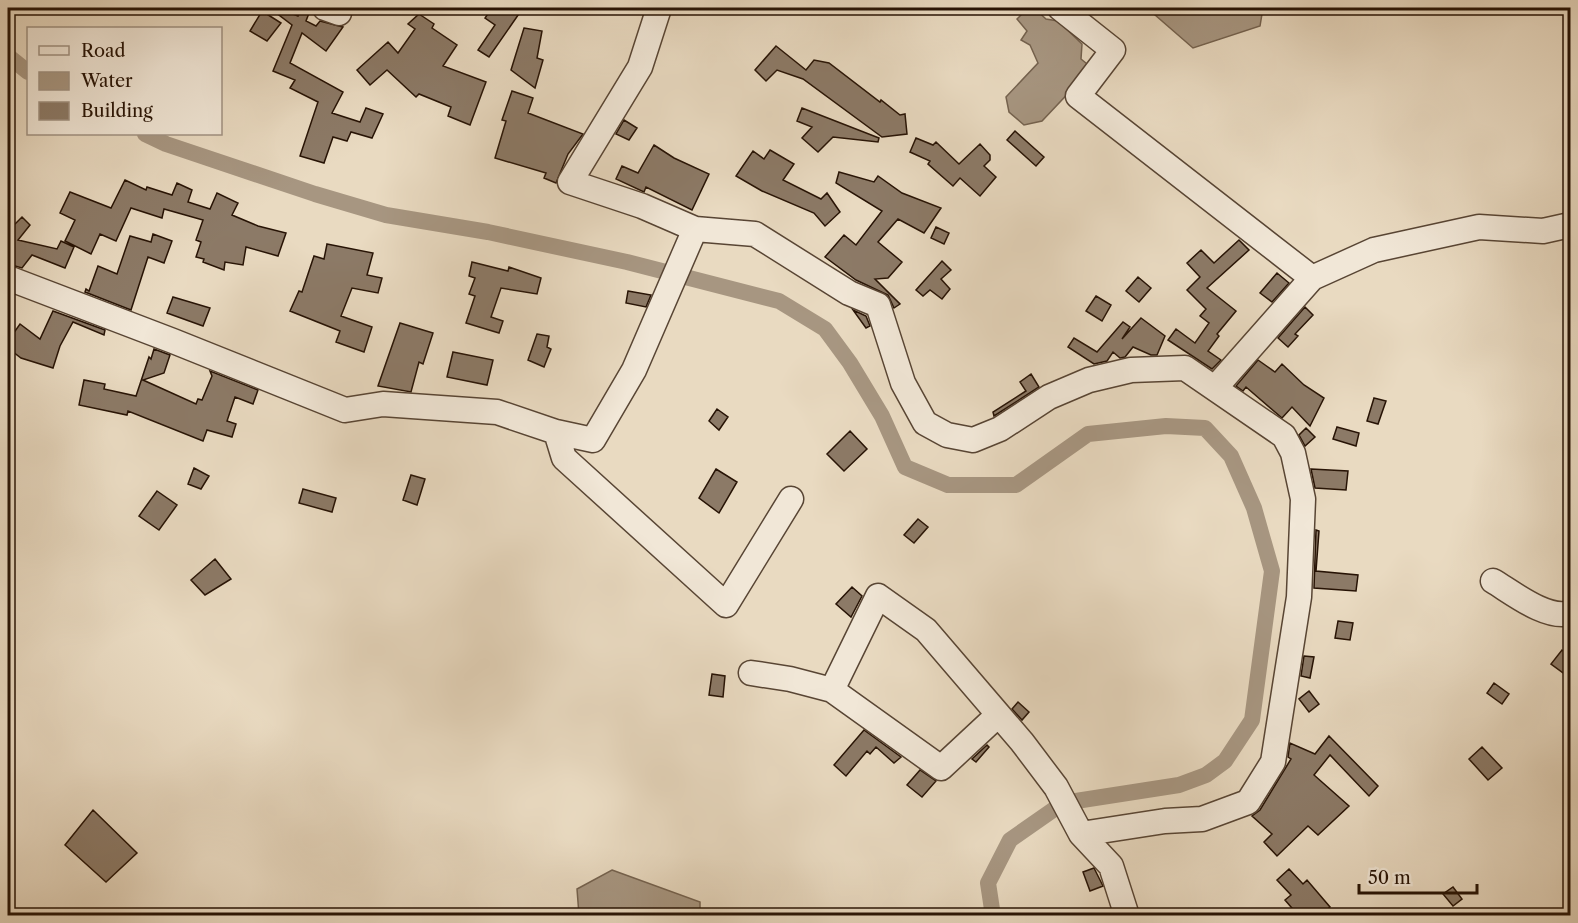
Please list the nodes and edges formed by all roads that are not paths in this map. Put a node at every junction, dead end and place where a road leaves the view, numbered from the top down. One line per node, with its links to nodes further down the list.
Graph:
1 (659, 8): 4 (street)
2 (1060, 8): 6 (street)
3 (1570, 225): 6 (street)
4 (695, 229): 7 (street); 8 (street)
5 (8, 278): 8 (street)
6 (1312, 278): 7 (street)
7 (1215, 388): 15 (street)
8 (556, 432): 9 (street)
9 (790, 499)
10 (1493, 581): 11 (street)
11 (1570, 613)
12 (751, 673): 13 (street)
13 (832, 690): 14 (street); 14 (street)
14 (998, 715): 15 (street)
15 (1081, 834): 16 (street)
16 (1127, 915)

